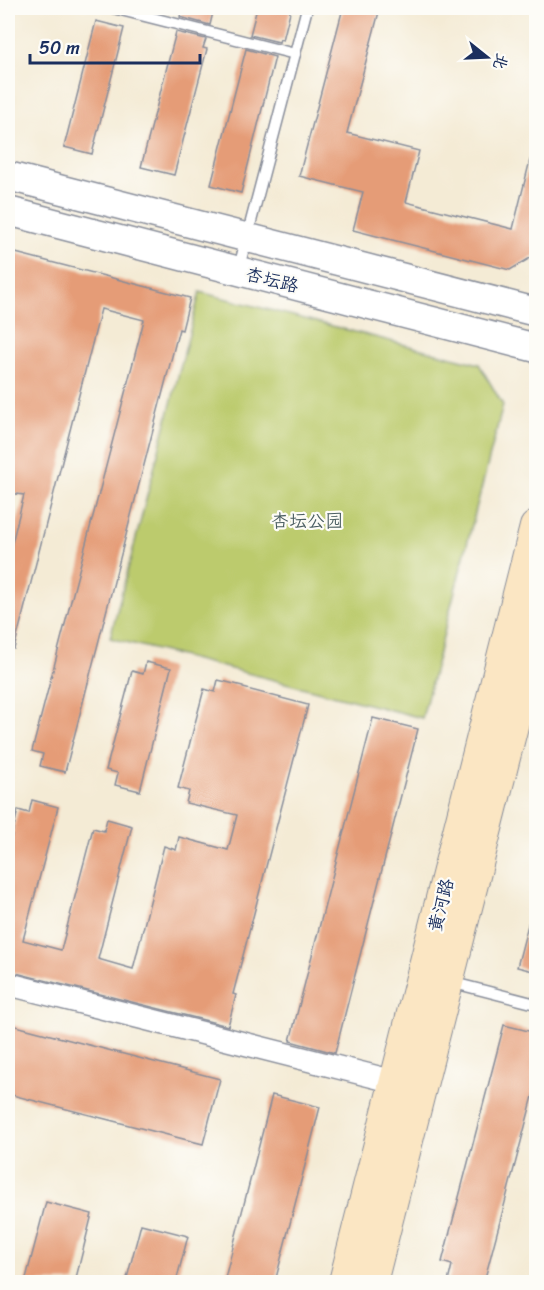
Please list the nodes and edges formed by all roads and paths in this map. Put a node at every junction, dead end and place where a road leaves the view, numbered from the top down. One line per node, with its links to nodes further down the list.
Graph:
1 (113, 8): 3 (lane)
2 (308, 8): 3 (lane)
3 (295, 54): 6 (lane)
4 (8, 176): 6 (street, 杏坛路)
5 (8, 212): 7 (street, 杏坛路)
6 (247, 238): 7 (lane); 8 (street, 杏坛路)
7 (238, 271): 9 (street, 杏坛路)
8 (537, 312)
9 (537, 348)
10 (537, 527): 15 (main road, 黄河路)
11 (537, 631): 12 (main road, 黄河路)
12 (448, 982): 14 (lane); 17 (main road, 黄河路)
13 (8, 984): 15 (street)
14 (537, 1004)
15 (396, 1082): 16 (main road, 黄河路)
16 (345, 1282)
17 (371, 1282)

